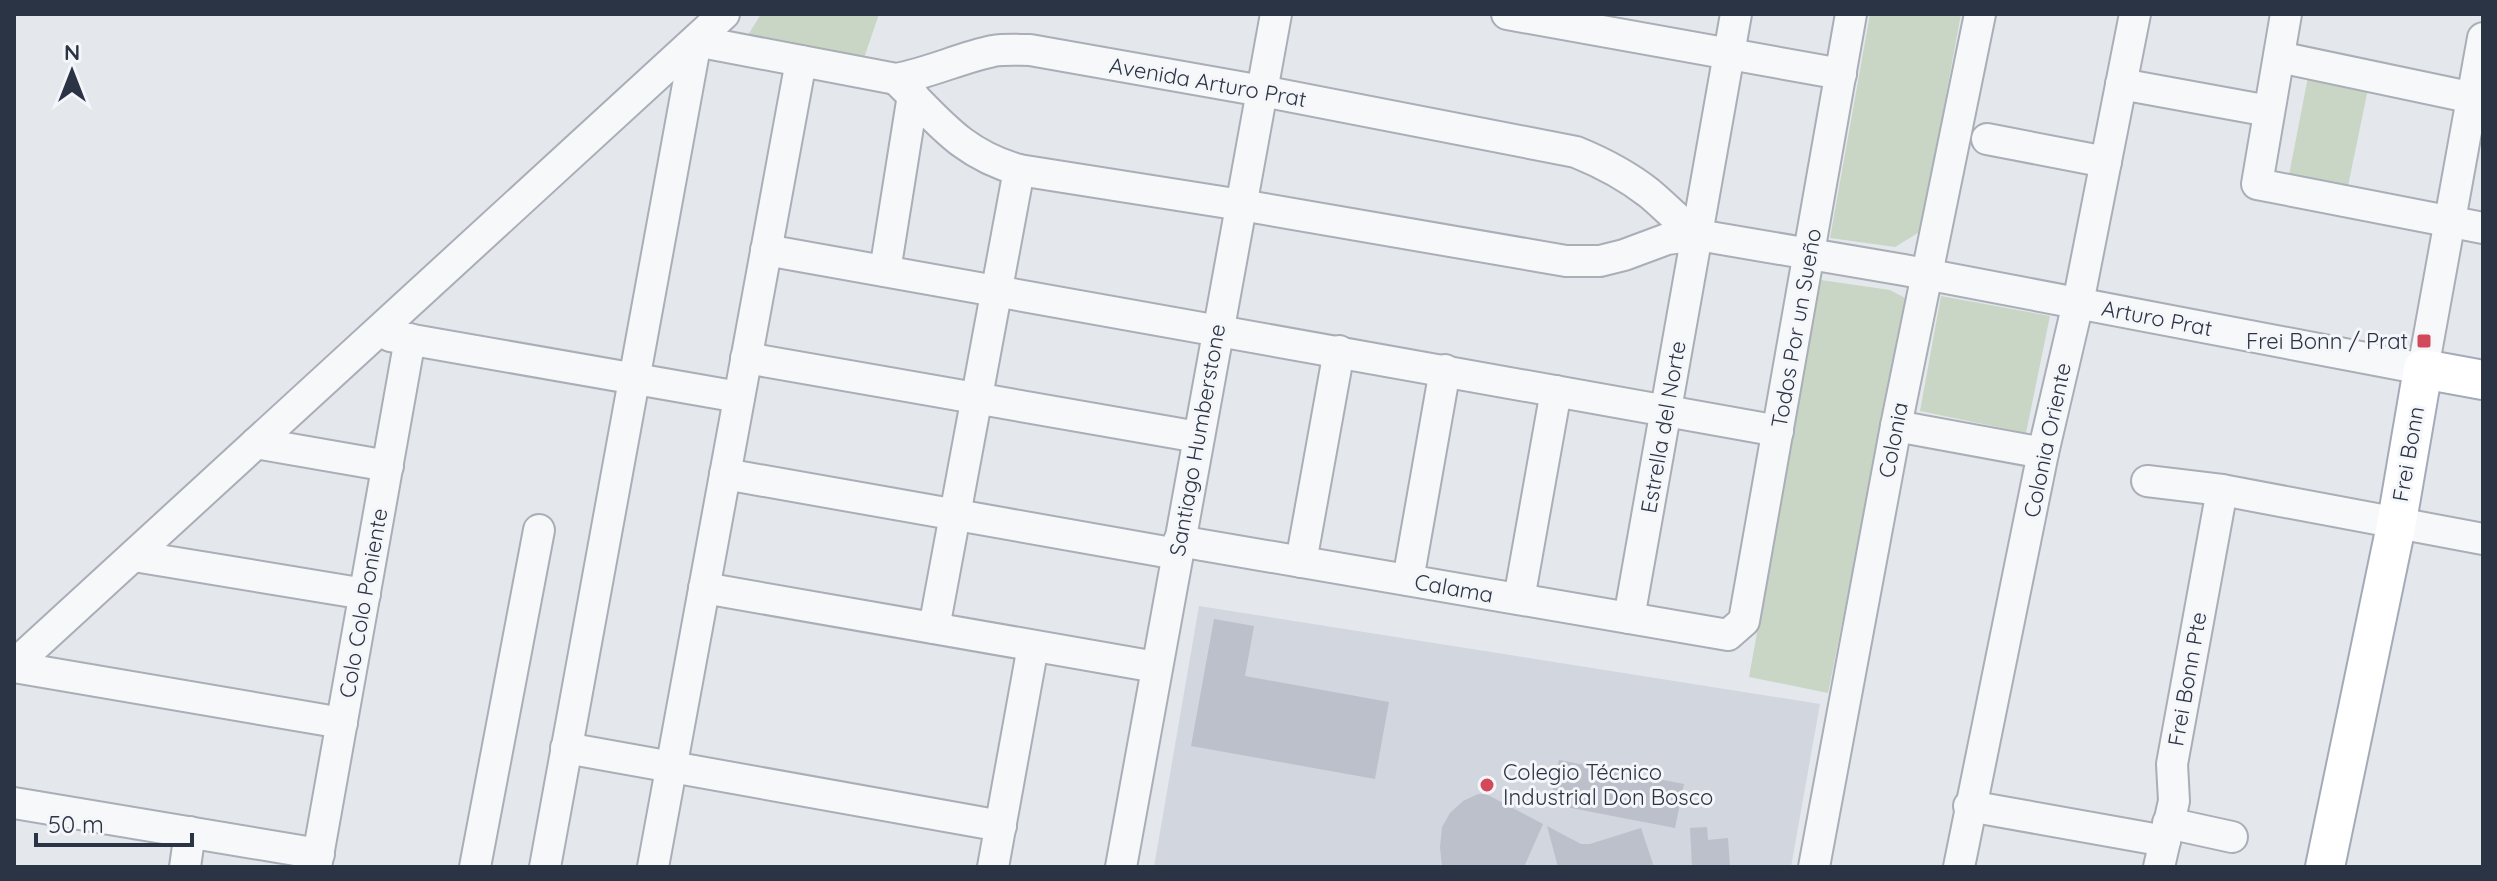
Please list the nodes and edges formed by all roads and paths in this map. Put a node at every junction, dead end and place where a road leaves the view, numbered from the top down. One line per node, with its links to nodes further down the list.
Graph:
1 (724, 14): 11 (street)
2 (1276, 14): 18 (street, Santiago Humberstone)
3 (1512, 14): 9 (street)
4 (1736, 14): 12 (street, Estrella del Norte)
5 (1851, 14): 15 (street, Todos Por un Sueño)
6 (1980, 14): 31 (street, Colonia)
7 (2135, 14): 16 (street, Colonia Oriente)
8 (2286, 14): 13 (street)
9 (1630, 25): 12 (street)
10 (2483, 38): 19 (street, Frei Bonn)
11 (696, 41): 14 (street, Avenida Arturo Prat); 35 (street); 41 (street)
12 (1729, 54): 15 (street); 27 (street, Estrella del Norte)
13 (2279, 57): 19 (street); 20 (street)
14 (801, 61): 17 (street, Avenida Arturo Prat); 28 (street)
15 (1841, 74): 29 (street, Todos Por un Sueño)
16 (2121, 84): 20 (street); 22 (street, Colonia Oriente)
17 (905, 87): 18 (street, Avenida Arturo Prat); 23 (street, Avenida Arturo Prat); 30 (street)
18 (1262, 91): 24 (street, Santiago Humberstone); 27 (street, Avenida Arturo Prat)
19 (2477, 99): 25 (street, Frei Bonn)
20 (2269, 111): 25 (street)
21 (1987, 139): 22 (street)
22 (2106, 162): 33 (street, Colonia Oriente)
23 (1019, 170): 24 (street, Avenida Arturo Prat); 32 (street)
24 (1241, 205): 27 (street, Avenida Arturo Prat); 34 (street, Santiago Humberstone)
25 (2449, 222): 26 (street); 39 (street, Frei Bonn)
26 (2483, 228)
27 (1698, 235): 29 (street, Avenida Arturo Prat); 46 (street, Estrella del Norte)
28 (766, 250): 30 (street); 38 (street)
29 (1809, 254): 31 (street, Avenida Arturo Prat); 48 (street, Todos Por un Sueño)
30 (885, 271): 32 (street)
31 (1925, 274): 33 (street, Arturo Prat); 47 (street, Colonia)
32 (996, 290): 34 (street); 45 (street)
33 (2078, 303): 39 (street, Arturo Prat); 51 (street, Colonia Oriente)
34 (1218, 329): 37 (street); 49 (street, Santiago Humberstone)
35 (377, 333): 36 (street); 50 (street)
36 (410, 339): 41 (street); 52 (street, Colo Colo Poniente)
37 (1339, 351): 40 (street); 62 (street)
38 (746, 358): 44 (street); 45 (street)
39 (2423, 369): 42 (main road, Arturo Prat); 57 (main road, Frei Bonn)
40 (1445, 370): 43 (street); 63 (street)
41 (634, 379): 44 (street); 74 (street)
42 (2483, 380)
43 (1556, 391): 46 (street); 66 (street)
44 (739, 397): 53 (street)
45 (976, 398): 49 (street); 56 (street)
46 (1666, 411): 48 (street); 67 (street, Estrella del Norte)
47 (1896, 426): 51 (street); 89 (street, Colonia)
48 (1778, 431): 69 (street, Todos Por un Sueño)
49 (1198, 437): 60 (street, Santiago Humberstone)
50 (256, 443): 52 (street); 61 (street)
51 (2043, 453): 77 (street, Colonia Oriente)
52 (388, 466): 65 (street, Colo Colo Poniente)
53 (725, 474): 56 (street, Calama); 64 (street)
54 (2147, 481): 55 (street)
55 (2222, 490): 57 (street); 81 (street, Frei Bonn Pte)
56 (955, 514): 60 (street, Calama); 68 (street)
57 (2397, 521): 59 (street); 91 (main road, Frei Bonn)
58 (539, 530): 84 (street)
59 (2483, 539)
60 (1178, 547): 62 (street, Calama); 72 (street, Santiago Humberstone)
61 (134, 556): 65 (street); 71 (street)
62 (1301, 562): 63 (street, Calama)
63 (1408, 580): 66 (street, Calama)
64 (704, 588): 68 (street); 75 (street)
65 (365, 594): 73 (street, Colo Colo Poniente)
66 (1519, 599): 67 (street, Calama)
67 (1629, 618): 69 (street, Calama)
68 (934, 628): 70 (street)
69 (1728, 635)
70 (1033, 646): 72 (street); 78 (street)
71 (14, 666): 73 (street)
72 (1156, 667): 88 (street, Santiago Humberstone)
73 (342, 723): 82 (street, Colo Colo Poniente)
74 (566, 748): 75 (street); 85 (street)
75 (671, 767): 78 (street); 86 (street)
76 (14, 803): 79 (street)
77 (1969, 806): 81 (street); 90 (street, Colonia Oriente)
78 (1001, 826): 87 (street)
79 (190, 832): 82 (street); 83 (street)
80 (2232, 837): 81 (street)
81 (2164, 844)
82 (318, 860)
83 (185, 867)
84 (475, 867)
85 (545, 867)
86 (653, 867)
87 (993, 867)
88 (1121, 867)
89 (1814, 867)
90 (1959, 867)
91 (2325, 867)

